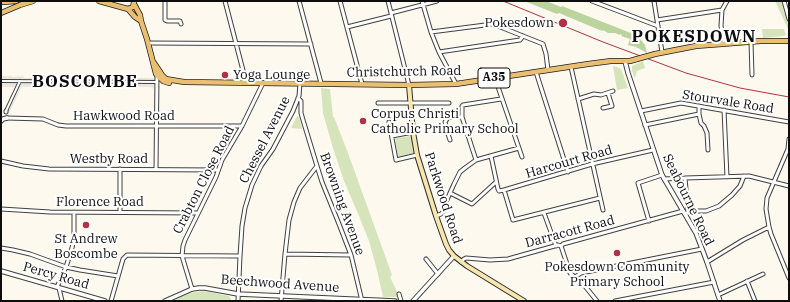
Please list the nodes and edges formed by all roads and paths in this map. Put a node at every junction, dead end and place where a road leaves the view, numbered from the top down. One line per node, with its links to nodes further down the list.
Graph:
1 (16, 1): 14 (main road)
2 (33, 1): 20 (main road)
3 (99, 1): 18 (main road)
4 (165, 1): 25 (street)
5 (225, 1): 33 (street)
6 (299, 1): 35 (street)
7 (340, 1): 27 (street)
8 (388, 1): 21 (street)
9 (437, 1): 17 (street)
10 (592, 1): 26 (street)
11 (654, 1): 23 (street)
12 (727, 1): 19 (street)
13 (784, 1): 22 (street)
14 (2, 2): 20 (main road)
15 (123, 2): 18 (main road)
16 (134, 2): 18 (main road); 24 (main road)
17 (422, 3): 21 (street); 28 (street)
18 (126, 8): 24 (main road)
19 (722, 10): 23 (street); 34 (street)
20 (3, 13)
21 (391, 14): 27 (street); 56 (street)
22 (789, 18)
23 (657, 20): 26 (street)
24 (141, 21): 32 (main road)
25 (181, 24)
26 (658, 26): 37 (street)
27 (347, 27): 54 (street)
28 (431, 32): 29 (street); 36 (street)
29 (523, 36): 36 (street); 41 (street)
30 (789, 41): 31 (main road, Christchurch Road / A35)
31 (751, 42): 34 (main road, Christchurch Road / A35); 44 (street)
32 (148, 43): 33 (street); 39 (main road)
33 (236, 43): 35 (street); 50 (street)
34 (724, 43): 37 (main road, Christchurch Road / A35)
35 (311, 44): 53 (street)
36 (439, 52): 55 (street)
37 (662, 52): 38 (main road, Christchurch Road / A35, bridge)
38 (625, 61): 40 (main road, Christchurch Road / A35); 70 (street, Seabourne Road)
39 (154, 63): 43 (main road); 46 (main road)
40 (571, 67): 41 (main road, Christchurch Road / A35); 61 (street)
41 (548, 70): 42 (main road, Christchurch Road / A35)
42 (536, 72): 45 (main road, Christchurch Road / A35); 99 (street)
43 (156, 74): 46 (main road); 49 (street)
44 (752, 75)
45 (495, 78): 55 (main road, Christchurch Road / A35); 60 (street)
46 (164, 79): 50 (main road, Christchurch Road / A35)
47 (1, 81): 48 (street)
48 (20, 81): 49 (street); 68 (street)
49 (157, 82): 79 (street)
50 (246, 82): 51 (main road, Christchurch Road / A35)
51 (263, 83): 52 (main road, Christchurch Road / A35); 80 (street, Crabton Close Road)
52 (300, 83): 53 (main road, Christchurch Road / A35); 59 (street, Chessel Avenue)
53 (320, 83): 54 (main road, Christchurch Road / A35)
54 (362, 84): 56 (main road, Christchurch Road / A35)
55 (456, 84): 56 (main road, Christchurch Road / A35)
56 (409, 85): 63 (main road, Parkwood Road)
57 (613, 91): 58 (street)
58 (608, 93): 61 (street); 66 (street)
59 (298, 98): 69 (street, Chessel Avenue); 71 (street, Browning Avenue)
60 (502, 99): 73 (street); 85 (street)
61 (578, 99): 94 (street)
62 (378, 103): 63 (street)
63 (410, 103): 64 (street); 81 (main road, Parkwood Road)
64 (449, 103)
65 (699, 106): 67 (street, Stourvale Road); 70 (street, Stourvale Road); 72 (street)
66 (603, 108)
67 (724, 110): 77 (street, Stourvale Road); 101 (street)
68 (6, 111)
69 (293, 111): 71 (street); 128 (street, Chessel Avenue)
70 (641, 111): 78 (street, Seabourne Road)
71 (301, 114): 95 (street, Browning Avenue)
72 (699, 114): 78 (street); 88 (street)
73 (462, 117): 84 (street); 92 (street)
74 (7, 118): 75 (street); 79 (street, Hawkwood Road)
75 (1, 121)
76 (389, 122): 82 (street)
77 (789, 122)
78 (645, 125): 87 (street, Seabourne Road)
79 (156, 126): 80 (street, Hawkwood Road); 97 (street)
80 (242, 126): 98 (street, Crabton Close Road)
81 (413, 132): 82 (street); 89 (main road, Parkwood Road)
82 (392, 136): 89 (street)
83 (789, 139): 86 (street)
84 (450, 140)
85 (519, 148): 90 (street); 91 (street)
86 (789, 149): 106 (street)
87 (653, 150): 94 (street, Harcourt Road); 100 (street, Seabourne Road)
88 (708, 150)
89 (417, 155): 118 (main road, Parkwood Road)
90 (492, 156): 92 (street); 105 (street)
91 (522, 157)
92 (476, 160): 109 (street)
93 (1, 161): 96 (street, Westby Road)
94 (592, 164): 99 (street, Harcourt Road); 110 (street)
95 (317, 166): 125 (street); 126 (street, Browning Avenue)
96 (120, 169): 97 (street, Westby Road); 114 (street)
97 (156, 169): 98 (street, Westby Road)
98 (218, 170): 116 (street, Crabton Close Road)
99 (568, 172): 108 (street, Harcourt Road)
100 (662, 175): 104 (street, Seabourne Road); 119 (street)
101 (727, 176): 102 (street); 103 (street)
102 (744, 176): 106 (street); 115 (street, Darracott Road)
103 (685, 178): 104 (street); 115 (street)
104 (664, 179): 115 (street, Seabourne Road)
105 (496, 182): 108 (street); 109 (street)
106 (774, 182): 107 (street); 120 (street)
107 (789, 186)
108 (504, 190): 117 (street)
109 (450, 193): 118 (street)
110 (600, 198): 112 (street); 117 (street)
111 (1, 209): 113 (street, Florence Road)
112 (603, 210)
113 (74, 212): 114 (street, Florence Road); 133 (street)
114 (120, 212): 116 (street, Florence Road)
115 (686, 212): 119 (street, Darracott Road); 124 (street, Seabourne Road)
116 (198, 213): 127 (street, Crabton Close Road)
117 (544, 213): 121 (street)
118 (436, 216): 129 (main road, Parkwood Road)
119 (649, 221): 122 (street, Darracott Road)
120 (769, 227): 132 (street); 139 (street)
121 (556, 246): 122 (street, Darracott Road); 131 (street, Darracott Road)
122 (561, 246): 138 (street)
123 (1, 248): 133 (street)
124 (702, 249): 132 (street, Seabourne Road); 138 (street)
125 (285, 254): 126 (street); 147 (street)
126 (351, 255): 149 (street, Browning Avenue)
127 (182, 256): 128 (street); 137 (street); 143 (street, Crabton Close Road)
128 (240, 256): 144 (street, Chessel Avenue)
129 (454, 256): 131 (main road, Parkwood Road); 135 (street)
130 (426, 259): 135 (street)
131 (461, 262): 159 (main road, Parkwood Road)
132 (707, 262): 141 (street, Seabourne Road)
133 (66, 267): 137 (street); 142 (street)
134 (1, 271): 142 (street, Percy Road)
135 (438, 274): 158 (street)
136 (763, 274): 140 (street)
137 (118, 276): 152 (street)
138 (575, 277): 160 (street)
139 (789, 278)
140 (747, 281): 146 (street); 163 (street)
141 (714, 282): 146 (street, Seabourne Road); 161 (street)
142 (58, 288): 150 (street); 151 (street, Percy Road)
143 (192, 289): 144 (street, Beechwood Avenue); 153 (street, Beechwood Avenue)
144 (238, 294): 147 (street, Beechwood Avenue); 154 (street, Chessel Avenue)
145 (399, 294): 157 (street)
146 (718, 295): 162 (street, Seabourne Road)
147 (282, 296): 148 (street, Beechwood Avenue); 155 (street)
148 (324, 299): 149 (street, Beechwood Avenue)
149 (362, 300): 156 (street, Beechwood Avenue)
150 (62, 301)
151 (105, 301)
152 (111, 301)
153 (165, 301)
154 (238, 301)
155 (281, 301)
156 (395, 301)
157 (401, 301)
158 (413, 301)
159 (524, 301)
160 (597, 301)
161 (615, 301)
162 (720, 301)
163 (755, 301)

